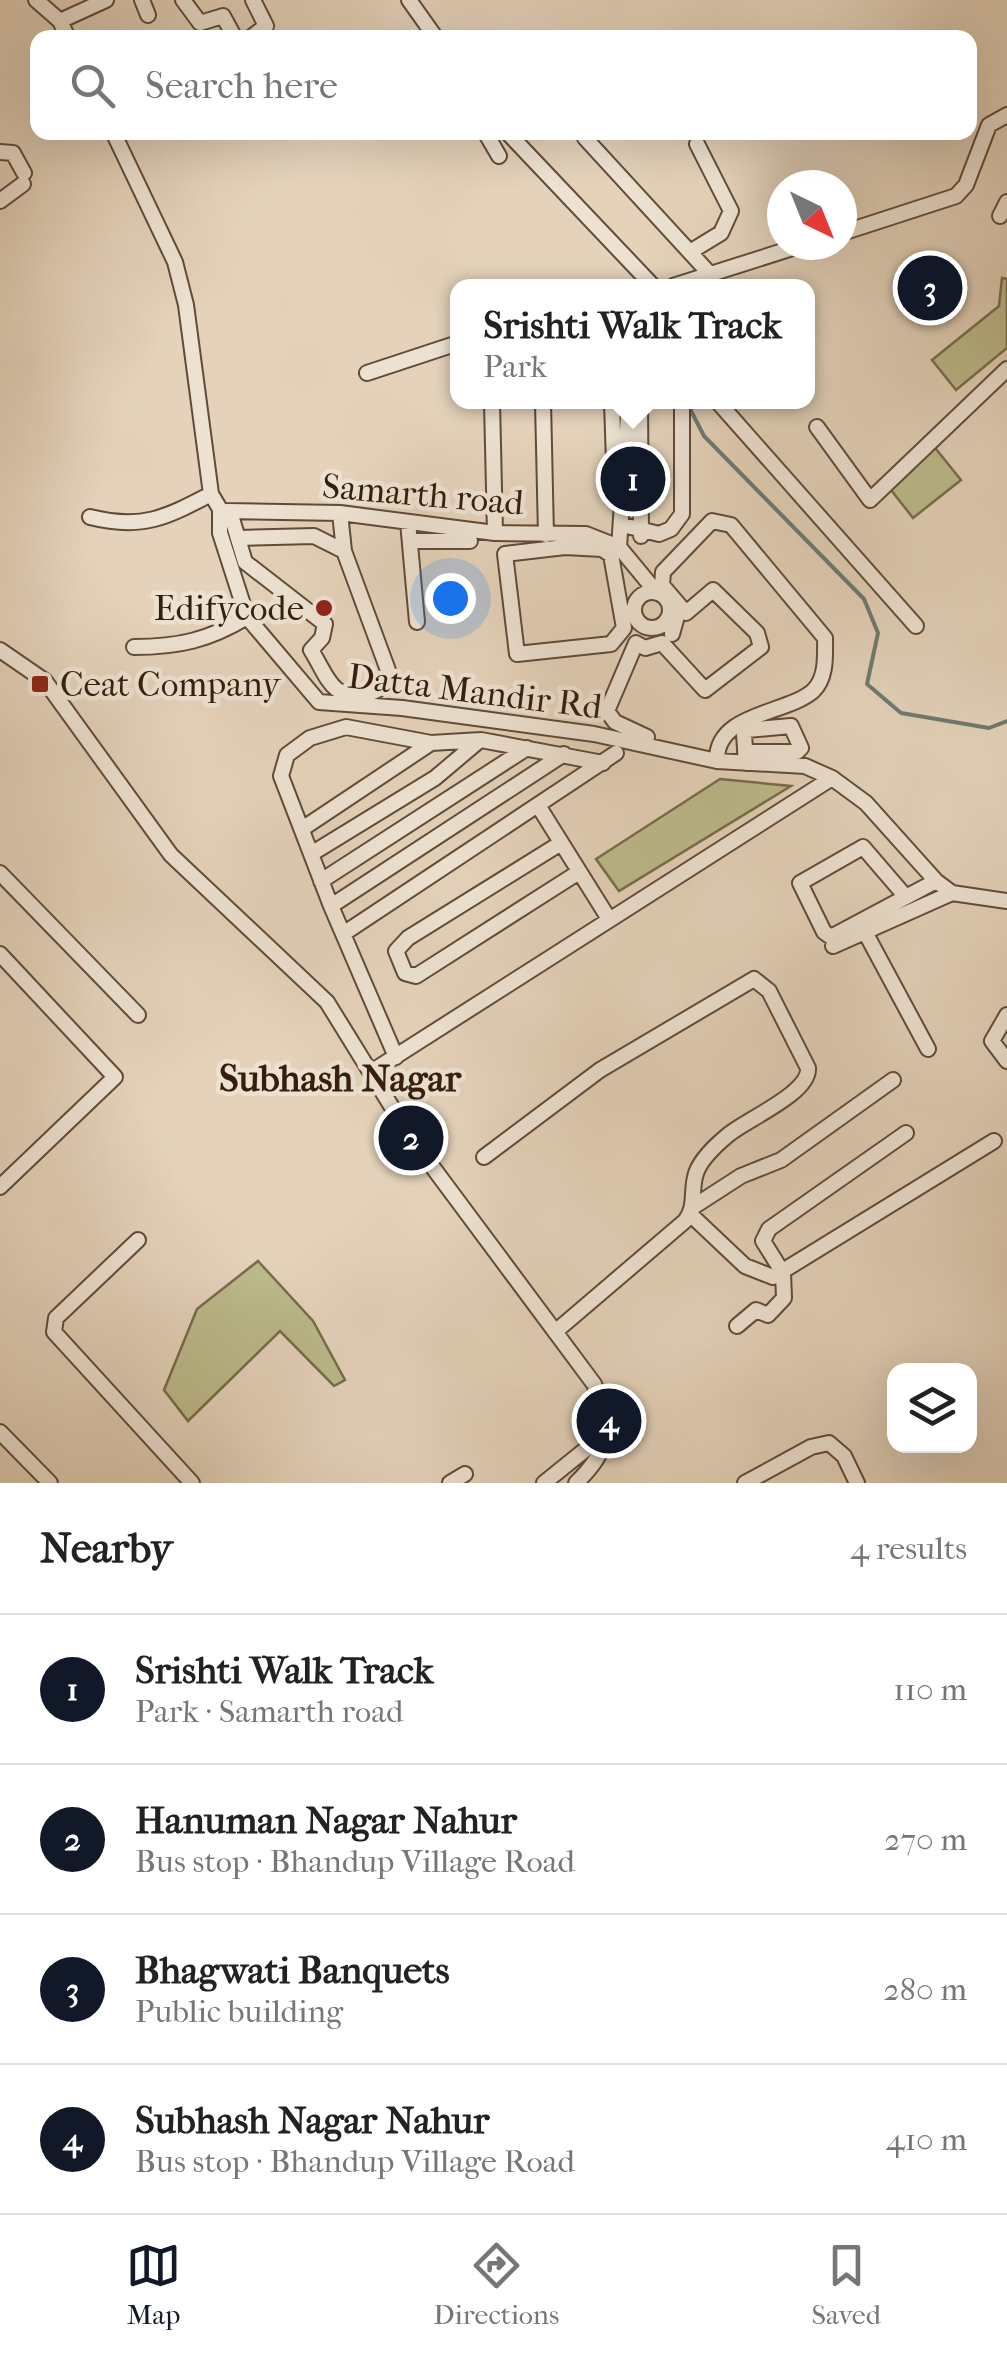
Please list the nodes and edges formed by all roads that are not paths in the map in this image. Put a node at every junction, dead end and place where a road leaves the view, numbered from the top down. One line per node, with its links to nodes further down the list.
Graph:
1 (36, 0): 8 (street)
2 (106, 0): 8 (street)
3 (142, 0): 7 (street)
4 (183, 0): 10 (street)
5 (253, 0): 11 (street)
6 (409, 0): 12 (street)
7 (148, 15)
8 (60, 21): 9 (street)
9 (64, 30)
10 (231, 30)
11 (261, 30)
12 (430, 30)
13 (1007, 116): 22 (street)
14 (117, 140): 40 (street, Datta Mandir Rd)
15 (489, 140): 20 (street)
16 (515, 140): 26 (street)
17 (587, 140): 23 (street)
18 (697, 144): 23 (street)
19 (0, 152): 21 (street)
20 (498, 156)
21 (0, 200)
22 (857, 228)
23 (690, 252): 25 (street)
24 (767, 256): 25 (street)
25 (710, 273): 27 (street)
26 (646, 279)
27 (693, 279)
28 (450, 346): 30 (street)
29 (1007, 369): 38 (street)
30 (367, 372)
31 (491, 409): 48 (street)
32 (545, 409): 49 (street)
33 (614, 409): 39 (street)
34 (629, 409): 39 (street)
35 (638, 409): 39 (street)
36 (682, 409): 46 (street)
37 (724, 409): 57 (street)
38 (817, 427)
39 (626, 461): 45 (street); 46 (street)
40 (211, 494): 41 (street, Datta Mandir Rd); 43 (street)
41 (225, 511): 42 (street, Samarth road); 47 (street); 55 (street, Datta Mandir Rd)
42 (340, 513): 44 (street, Samarth road); 52 (street)
43 (90, 517)
44 (408, 522): 48 (street, Samarth road); 50 (street)
45 (622, 525): 46 (street); 51 (street)
46 (641, 534)
47 (238, 538): 52 (street); 52 (street)
48 (480, 538): 49 (street, Samarth road); 50 (street)
49 (558, 539): 49 (street); 51 (street, Samarth road)
50 (410, 541): 56 (street)
51 (619, 547): 53 (street)
52 (344, 551)
53 (658, 588): 54 (street); 58 (street); 58 (street); 68 (street)
54 (679, 610): 59 (street); 61 (street)
55 (248, 617): 60 (street); 68 (street, Datta Mandir Rd)
56 (417, 622)
57 (916, 626)
58 (650, 628): 61 (street)
59 (672, 634)
60 (134, 647)
61 (648, 647): 68 (street)
62 (0, 650): 93 (street)
63 (481, 740): 64 (street); 65 (street); 74 (street)
64 (430, 743): 72 (street); 72 (street)
65 (527, 748): 67 (street); 77 (street)
66 (616, 753): 69 (street)
67 (564, 754): 69 (street); 82 (street)
68 (713, 756): 70 (street, Datta Mandir Rd)
69 (604, 763): 71 (street)
70 (832, 778): 78 (street, Datta Mandir Rd); 83 (street)
71 (539, 807): 73 (street); 85 (street)
72 (302, 830): 74 (street)
73 (561, 842): 75 (street); 75 (street)
74 (311, 854): 77 (street)
75 (579, 872): 83 (street)
76 (0, 873): 88 (street)
77 (322, 881): 82 (street)
78 (936, 882): 79 (street, Datta Mandir Rd); 80 (street)
79 (952, 892): 81 (street); 84 (street)
80 (906, 897): 80 (street)
81 (1007, 901)
82 (330, 906): 85 (street)
83 (608, 920): 91 (street)
84 (865, 932): 86 (street); 90 (street)
85 (343, 934): 91 (street)
86 (832, 946)
87 (0, 954): 98 (street)
88 (138, 1016)
89 (1007, 1016): 92 (street)
90 (928, 1049)
91 (396, 1057): 93 (street)
92 (1007, 1061)
93 (371, 1072): 103 (street)
94 (893, 1080): 99 (street)
95 (906, 1133): 101 (street)
96 (994, 1141): 101 (street)
97 (484, 1158): 99 (street)
98 (0, 1187)
99 (692, 1211): 101 (street); 103 (street)
100 (138, 1240): 108 (street)
101 (783, 1274): 102 (street)
102 (737, 1326)
103 (555, 1332): 105 (street)
104 (0, 1432): 107 (street)
105 (606, 1433): 110 (street); 111 (street)
106 (465, 1474): 109 (street)
107 (50, 1483)
108 (192, 1483)
109 (450, 1483)
110 (544, 1483)
111 (576, 1483)
112 (744, 1483): 113 (street)
113 (857, 1483)

